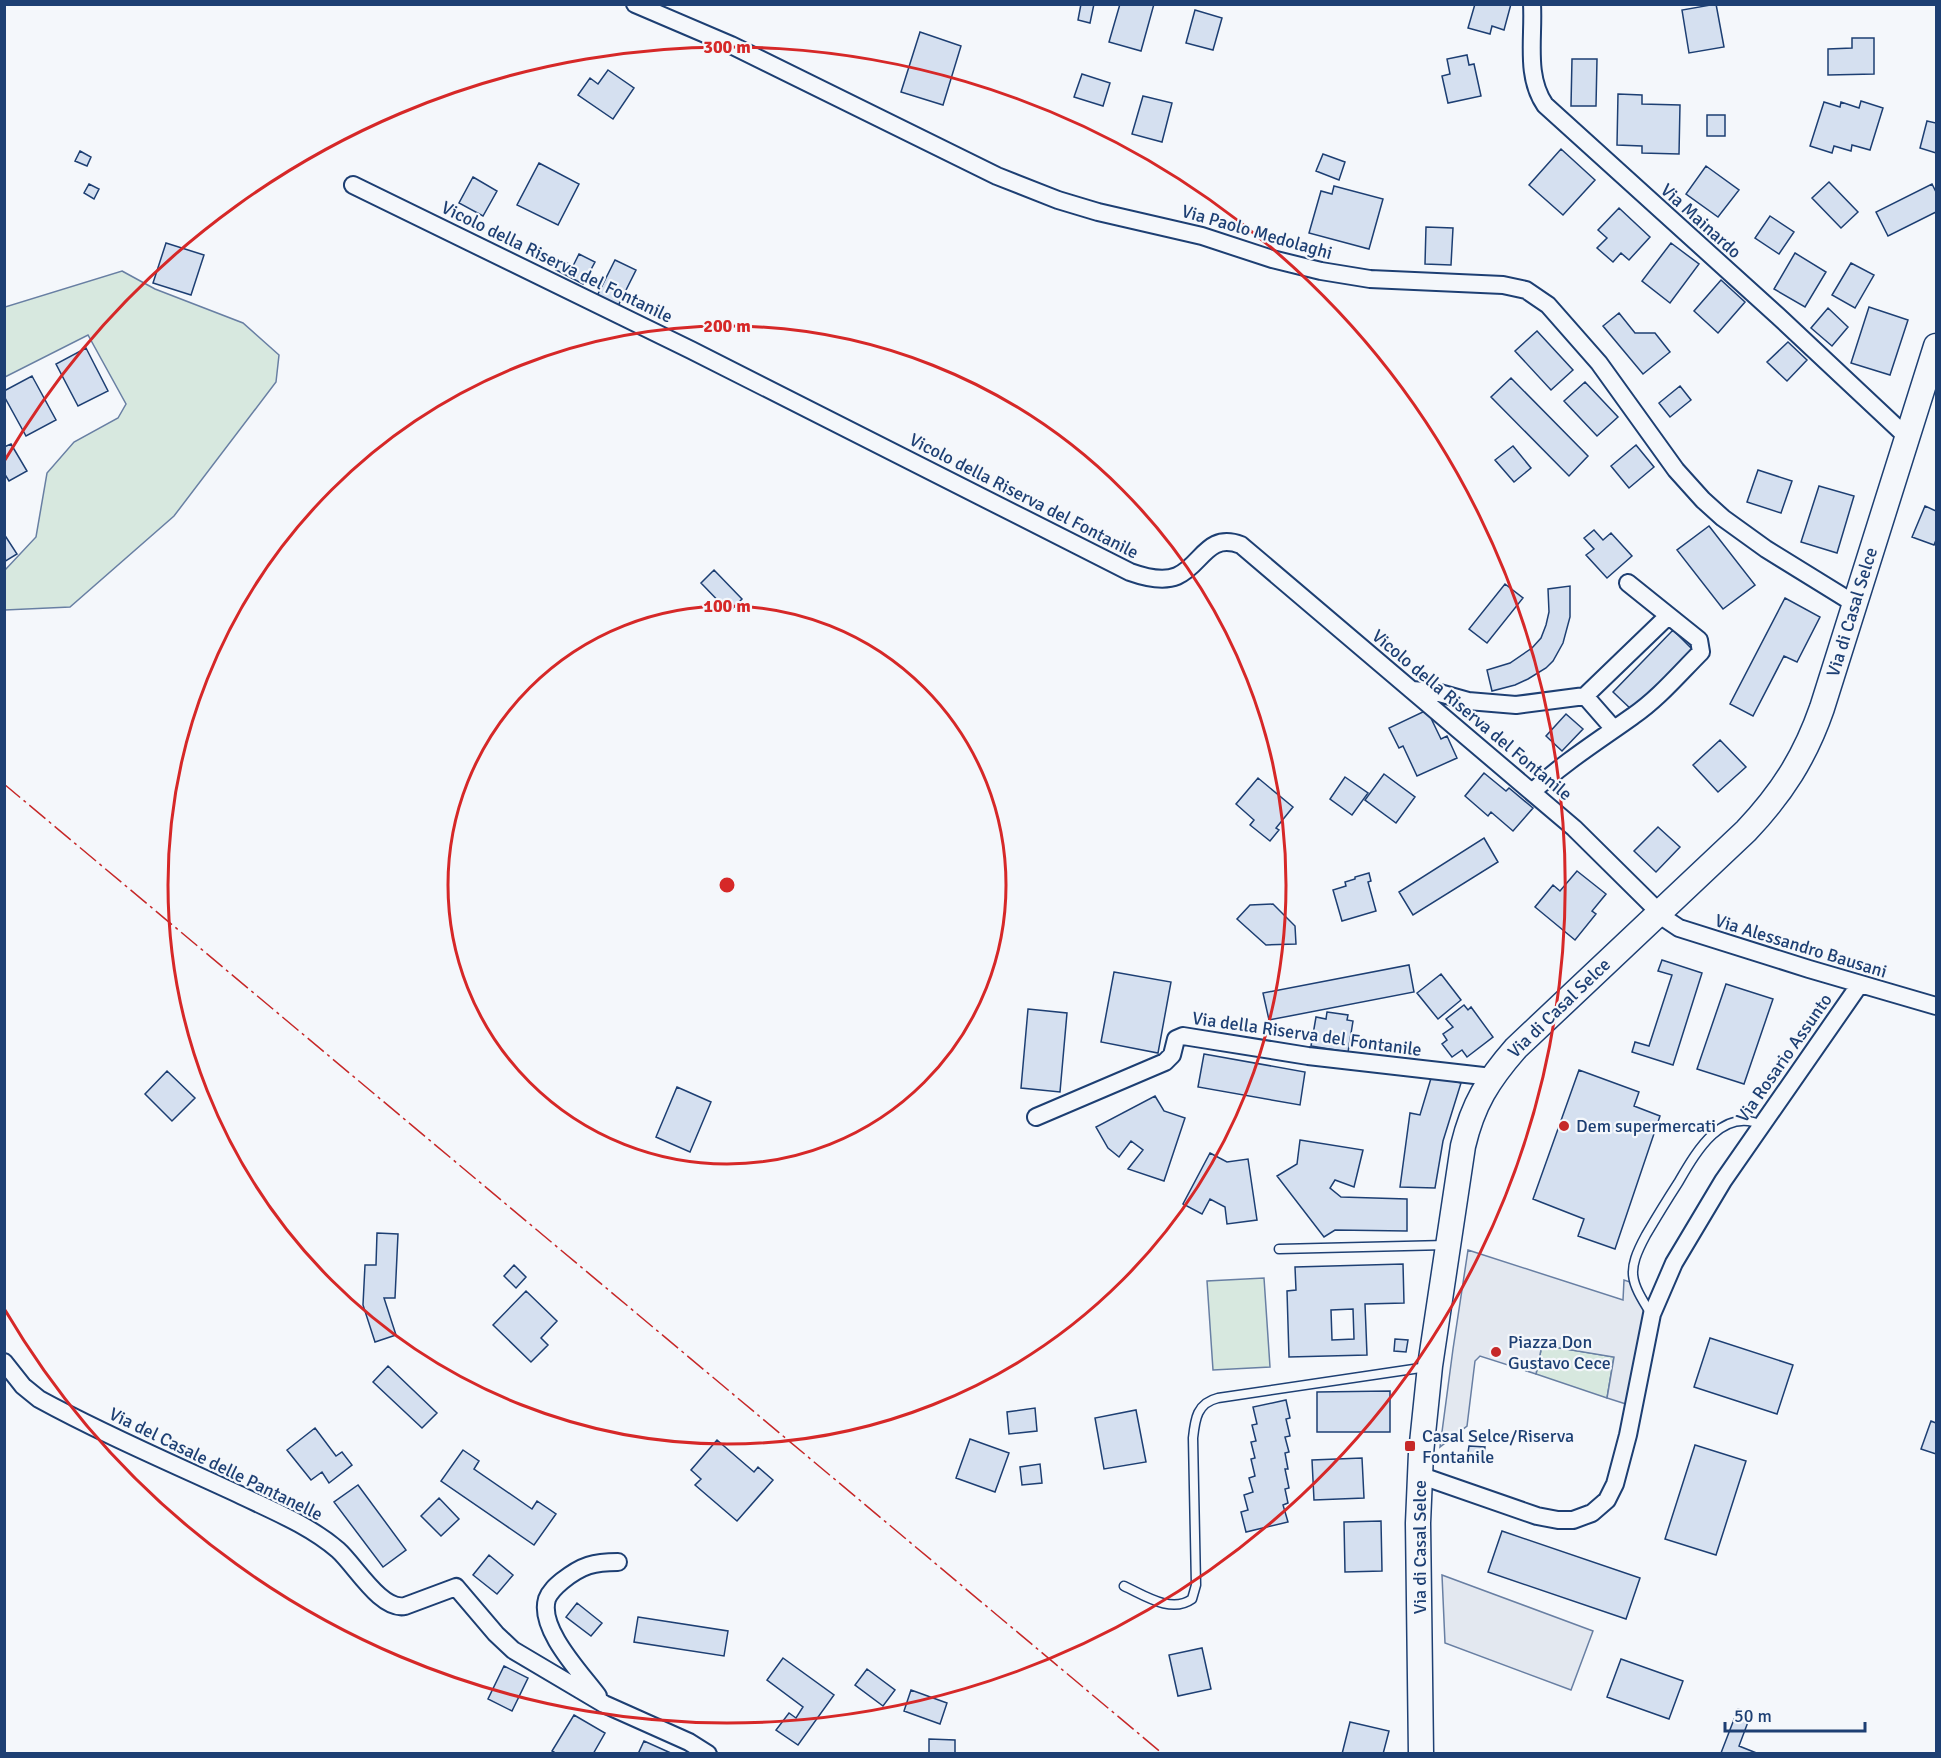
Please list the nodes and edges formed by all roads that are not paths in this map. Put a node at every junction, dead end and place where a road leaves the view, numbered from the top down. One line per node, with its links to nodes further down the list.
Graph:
1 (635, 4): 7 (street, Via Paolo Medolaghi)
2 (1532, 4): 5 (street, Via Mainardo)
3 (353, 185): 9 (street, Vicolo della Riserva del Fontanile)
4 (1936, 346): 5 (main road, Via di Casal Selce)
5 (1907, 436): 7 (main road, Via di Casal Selce)
6 (1628, 583): 8 (street)
7 (1855, 604): 13 (main road, Via di Casal Selce)
8 (1668, 616): 10 (street); 11 (street)
9 (1412, 690): 10 (street); 12 (street, Vicolo della Riserva del Fontanile)
10 (1585, 696): 11 (street)
11 (1613, 729): 12 (street)
12 (1532, 792): 13 (street, Vicolo della Riserva del Fontanile)
13 (1660, 912): 14 (street, Via Alessandro Bausani); 16 (main road, Via di Casal Selce)
14 (1860, 984): 15 (street, Via Alessandro Bausani); 18 (street, Via Rosario Assunto)
15 (1936, 1006)
16 (1492, 1077): 17 (street, Via della Riserva del Fontanile); 19 (main road, Via di Casal Selce)
17 (1036, 1117)
18 (1762, 1125): 21 (street, Via Rosario Assunto); 21 (lane)
19 (1449, 1245): 20 (lane); 23 (main road, Via di Casal Selce)
20 (1279, 1250)
21 (1652, 1314): 24 (street, Via Rosario Assunto)
22 (4, 1362): 27 (street, Via del Casale delle Pantanelle)
23 (1430, 1366): 24 (main road, Via di Casal Selce); 26 (lane)
24 (1419, 1475): 29 (main road, Via di Casal Selce)
25 (618, 1562): 27 (street)
26 (1124, 1586)
27 (604, 1704): 28 (street, Via del Casale delle Pantanelle)
28 (708, 1754)
29 (1421, 1754)

